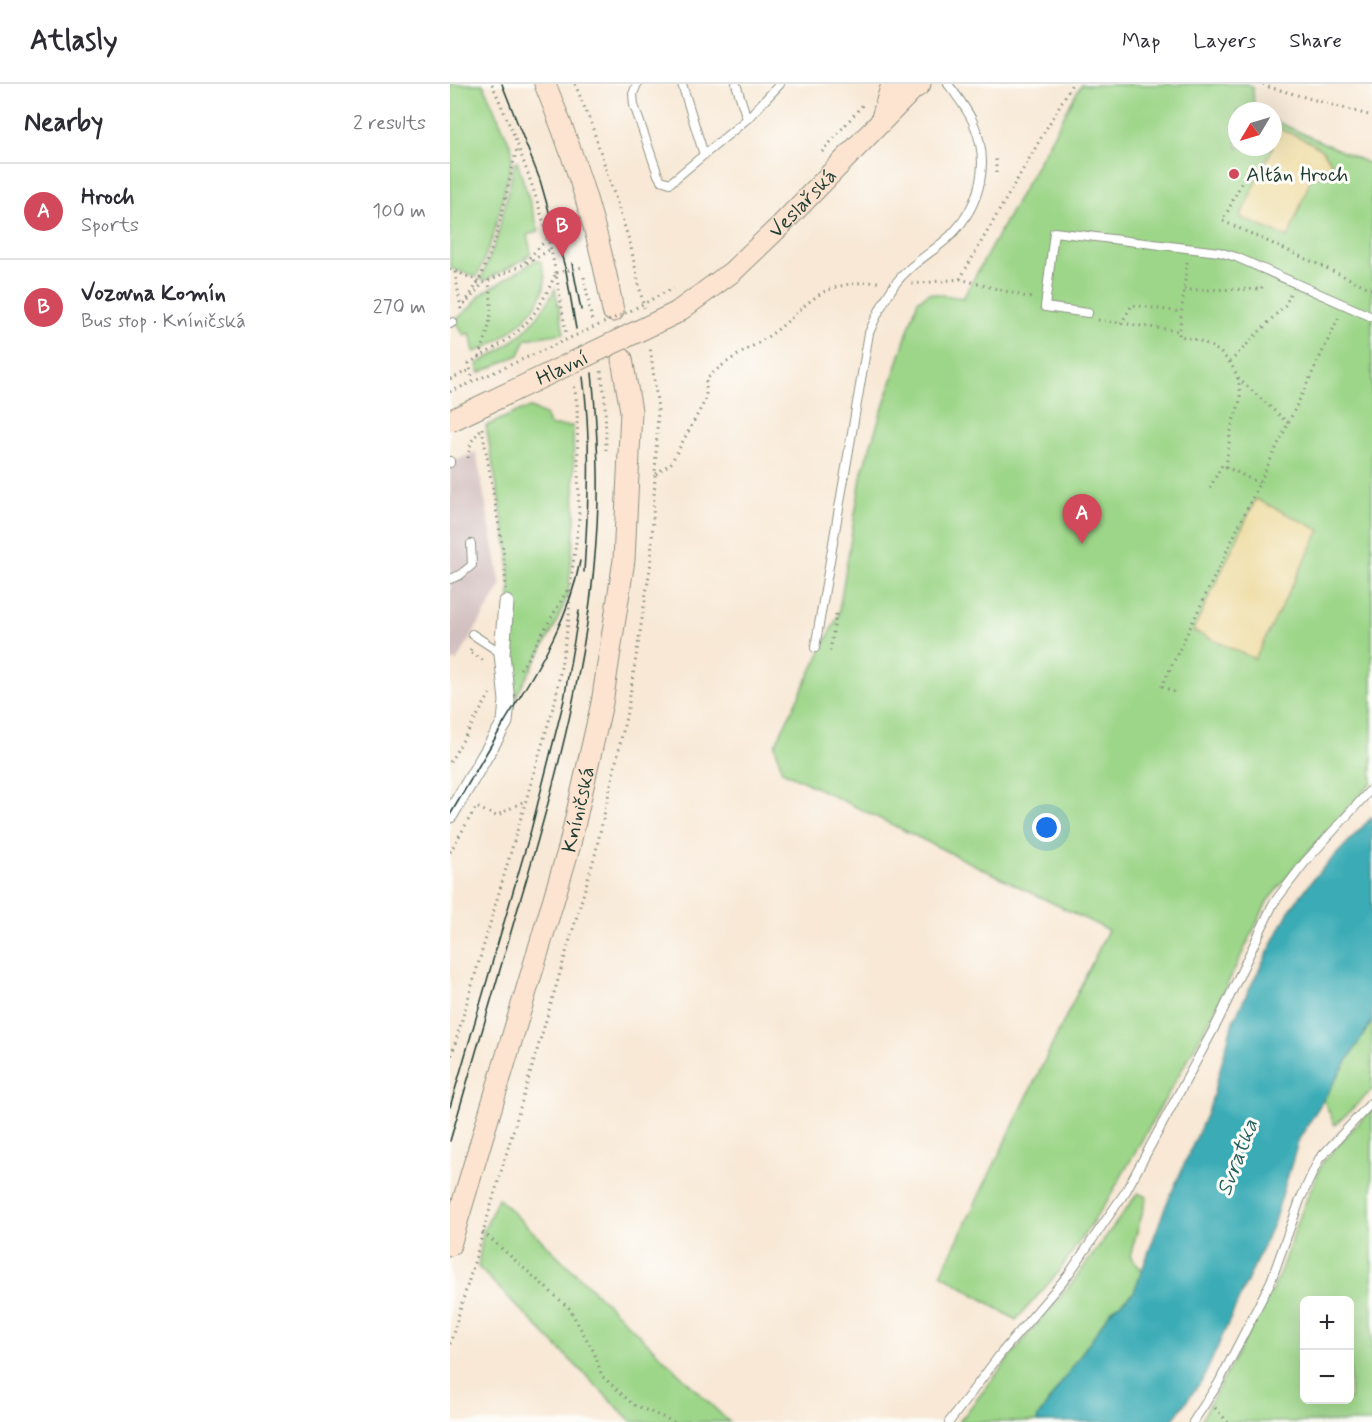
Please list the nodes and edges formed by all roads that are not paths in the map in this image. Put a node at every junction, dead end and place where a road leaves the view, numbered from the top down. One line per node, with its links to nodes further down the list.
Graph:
1 (545, 84): 12 (main road)
2 (638, 84): 11 (lane)
3 (682, 84): 11 (lane)
4 (736, 84): 9 (lane)
5 (780, 84): 9 (lane)
6 (892, 84): 10 (main road)
7 (920, 84): 10 (main road, Veslařská)
8 (948, 84): 22 (lane)
9 (747, 119): 11 (lane)
10 (880, 122): 13 (main road, Veslařská)
11 (704, 155)
12 (613, 311)
13 (676, 313): 17 (main road, Hlavní, bridge)
14 (1088, 313): 15 (lane)
15 (1372, 317)
16 (622, 360): 27 (main road, Kníničská)
17 (450, 421)
18 (471, 544): 19 (lane)
19 (450, 579)
20 (506, 600): 23 (street)
21 (475, 636): 23 (lane)
22 (815, 648)
23 (502, 654): 25 (street)
24 (1372, 788): 28 (lane)
25 (450, 815)
26 (1372, 1102): 29 (lane)
27 (450, 1245)
28 (949, 1422)
29 (1193, 1422)

